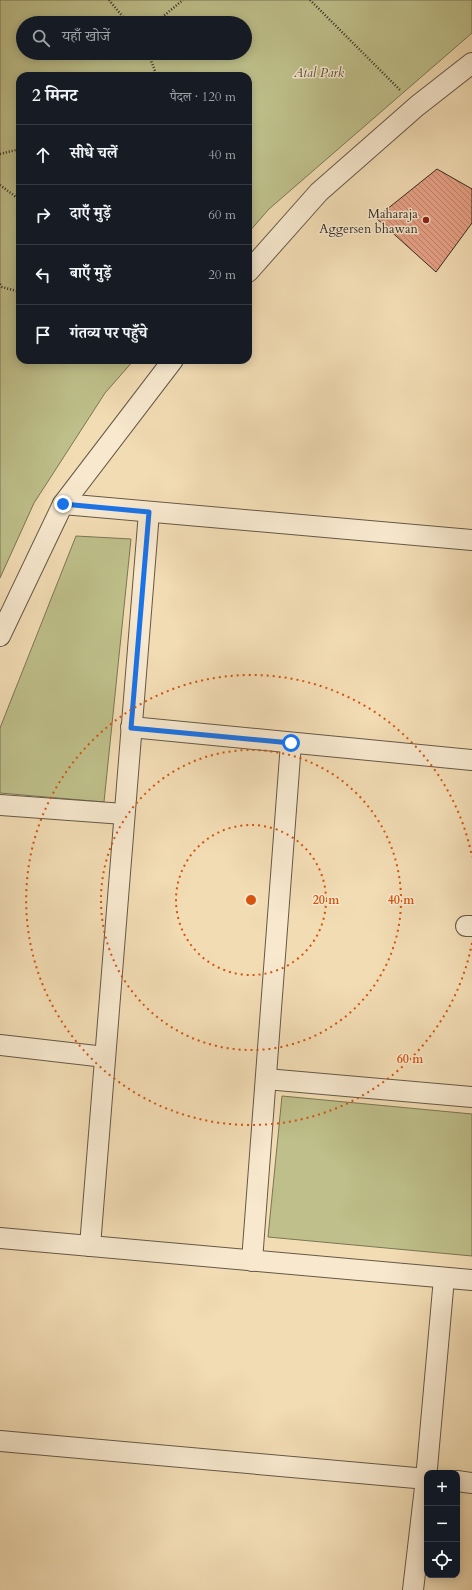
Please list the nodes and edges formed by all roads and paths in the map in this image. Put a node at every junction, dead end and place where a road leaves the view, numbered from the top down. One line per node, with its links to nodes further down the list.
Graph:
1 (109, 0): 4 (path)
2 (183, 0): 5 (path)
3 (310, 0): 9 (path)
4 (122, 16)
5 (164, 16)
6 (151, 60): 8 (path)
7 (472, 63): 9 (street)
8 (155, 72)
9 (417, 106): 14 (street)
10 (16, 150): 11 (path)
11 (0, 154)
12 (0, 185): 13 (path)
13 (16, 197)
14 (252, 267)
15 (0, 284): 16 (path)
16 (16, 291)
17 (170, 364): 18 (street)
18 (63, 504): 19 (street); 21 (street)
19 (149, 512): 20 (street); 22 (street)
20 (472, 540)
21 (0, 636)
22 (131, 728): 23 (street); 26 (street)
23 (291, 743): 24 (street); 29 (street)
24 (472, 760)
25 (0, 805): 26 (street)
26 (124, 814): 28 (street)
27 (0, 1045): 28 (street)
28 (105, 1057): 32 (street)
29 (266, 1079): 30 (street); 33 (street)
30 (472, 1097)
31 (0, 1238): 32 (street)
32 (90, 1246): 33 (street)
33 (252, 1261): 34 (street)
34 (444, 1278): 35 (street); 37 (street)
35 (472, 1280)
36 (0, 1441): 38 (street)
37 (427, 1470)
38 (424, 1479)
39 (460, 1481): 40 (street)
40 (472, 1483)
41 (424, 1496): 42 (street)
42 (413, 1590)

